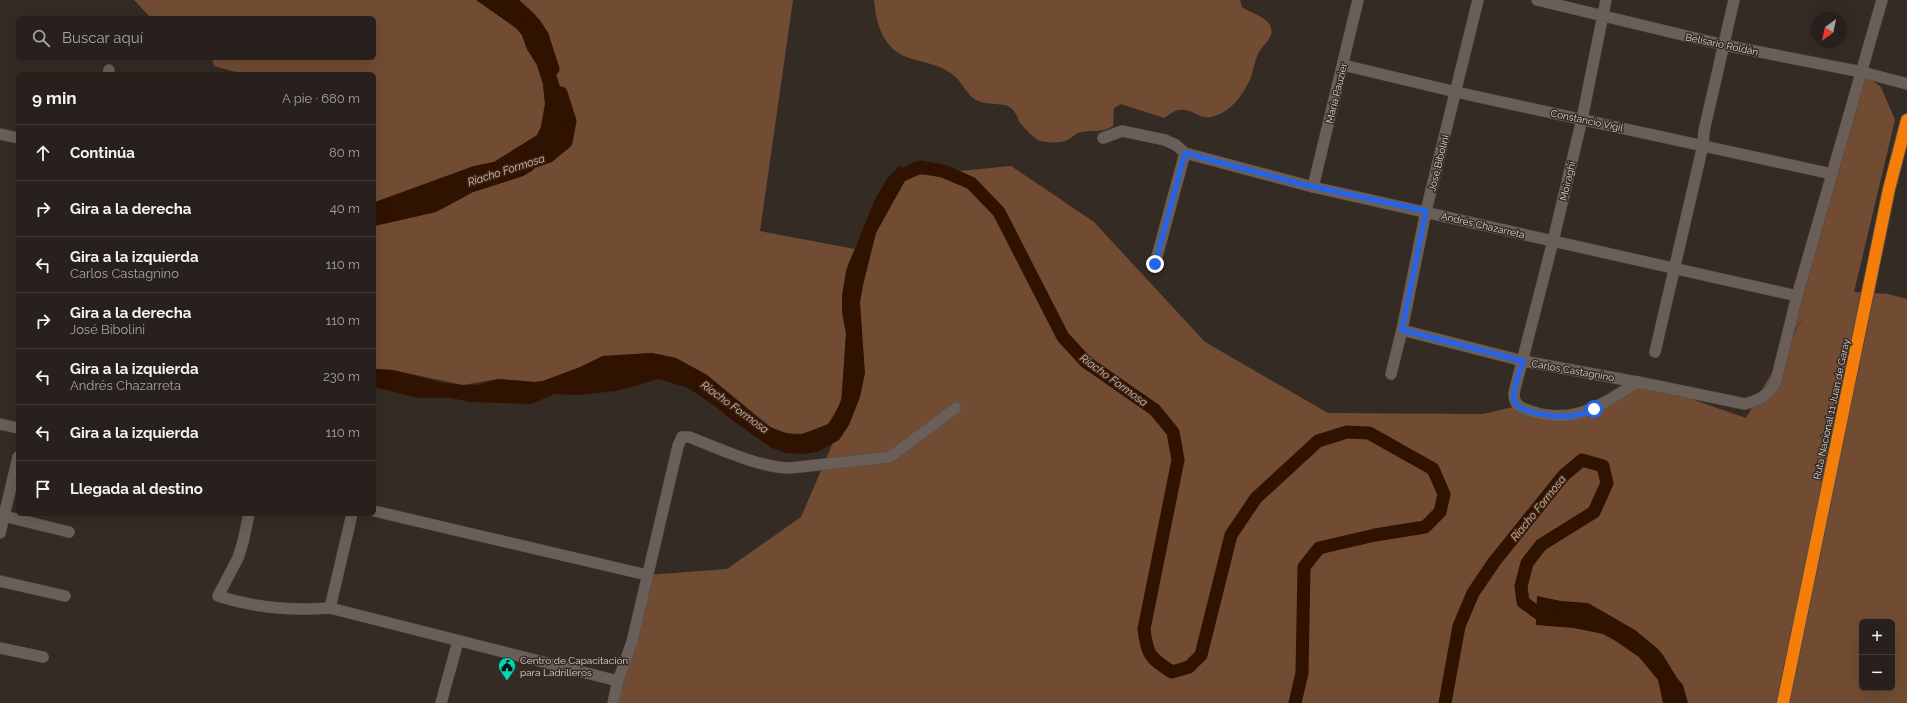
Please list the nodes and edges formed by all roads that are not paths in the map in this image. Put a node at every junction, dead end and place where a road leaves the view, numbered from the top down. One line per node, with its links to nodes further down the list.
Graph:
1 (1358, 0): 9 (street, María Pauzier)
2 (1478, 0): 12 (street, José Bibolini)
3 (1537, 0): 7 (street, Belisario Roldán)
4 (1606, 0): 7 (street, Moiraghi)
5 (1734, 0): 8 (street)
6 (1882, 0): 10 (street)
7 (1602, 15): 8 (street, Belisario Roldán); 13 (street, Moiraghi)
8 (1724, 45): 10 (street, Belisario Roldán); 20 (street)
9 (1343, 65): 12 (street, Constancio Vigil); 23 (street, María Pauzier)
10 (1862, 72): 11 (street, Belisario Roldán); 22 (street)
11 (1907, 84)
12 (1456, 92): 13 (street, Constancio Vigil); 24 (street, José Bibolini)
13 (1582, 119): 20 (street, Constancio Vigil); 25 (street, Moiraghi)
14 (1907, 120): 19 (highway, Ruta Nacional 11 Juan de Garay)
15 (1907, 129): 19 (highway)
16 (0, 134): 17 (street)
17 (16, 138)
18 (1103, 138): 21 (street, Andrés Chazarreta)
19 (1901, 142): 54 (highway, Ruta Nacional 11 Juan de Garay)
20 (1703, 145): 22 (street, Constancio Vigil); 27 (street)
21 (1185, 153): 23 (street, Andrés Chazarreta); 26 (street)
22 (1832, 174): 28 (street)
23 (1313, 186): 24 (street, Andrés Chazarreta)
24 (1426, 211): 25 (street, Andrés Chazarreta); 29 (street, José Bibolini)
25 (1553, 241): 27 (street, Andrés Chazarreta); 31 (street, Moiraghi)
26 (1155, 264)
27 (1673, 268): 28 (street, Andrés Chazarreta); 30 (street)
28 (1797, 296): 33 (street, Carlos Castagnino)
29 (1402, 330): 31 (street, Carlos Castagnino); 32 (street, José Bibolini)
30 (1655, 352)
31 (1523, 361): 33 (street, Carlos Castagnino); 33 (street, Moiraghi)
32 (1391, 374)
33 (1638, 382)
34 (956, 408): 44 (street)
35 (0, 424): 36 (street)
36 (16, 428)
37 (16, 464): 39 (street)
38 (376, 511): 44 (street)
39 (2, 516): 42 (street); 43 (street)
40 (249, 516): 47 (street)
41 (352, 516): 47 (street)
42 (70, 532)
43 (0, 533)
44 (647, 575): 51 (street)
45 (0, 581): 46 (street)
46 (65, 596)
47 (330, 608): 48 (street)
48 (458, 641): 51 (street); 52 (street)
49 (0, 648): 50 (street)
50 (43, 658)
51 (618, 680): 53 (street)
52 (442, 703)
53 (613, 703)
54 (1783, 703)

